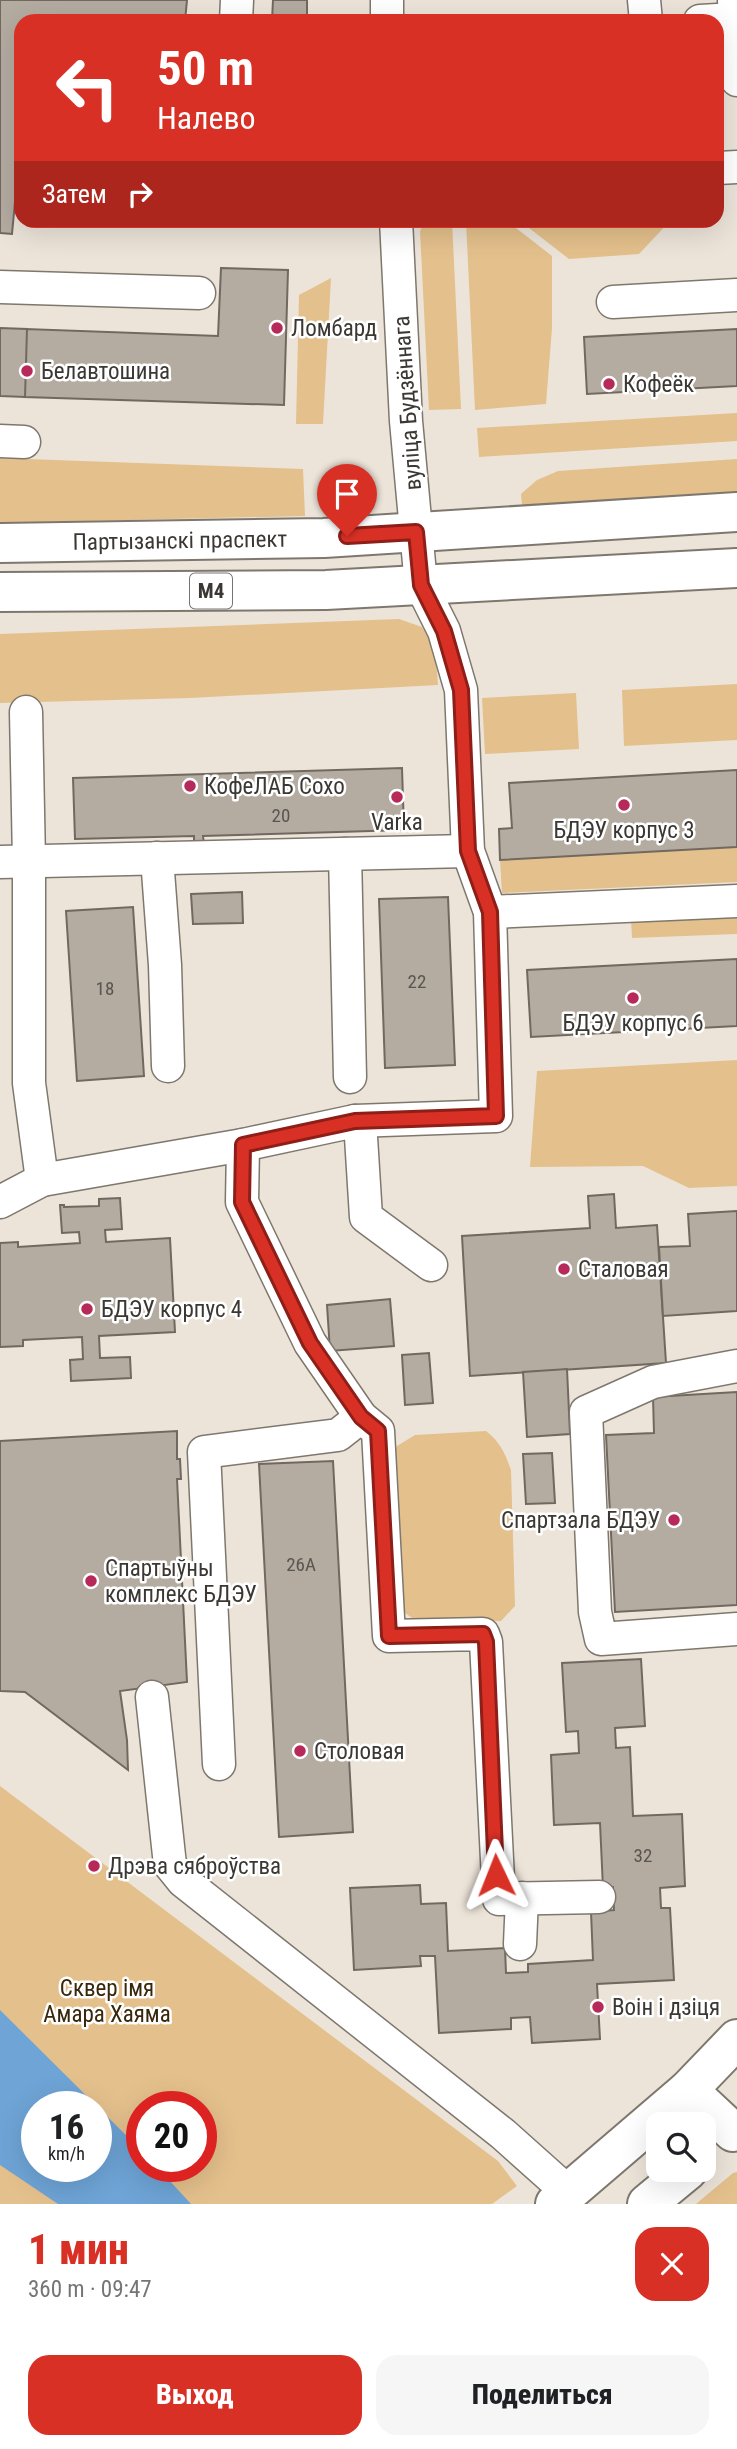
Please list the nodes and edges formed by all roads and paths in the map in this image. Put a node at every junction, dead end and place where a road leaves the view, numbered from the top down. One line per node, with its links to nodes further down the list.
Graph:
1 (735, 9): 2 (street)
2 (737, 80)
3 (396, 228): 9 (street, вуліца Будзённага)
4 (0, 286): 5 (street)
5 (199, 293)
6 (737, 295): 7 (street)
7 (613, 302)
8 (737, 512): 9 (main road, Партызанскі праспект / М4)
9 (416, 532): 10 (main road, Партызанскі праспект / М4); 12 (street, вуліца Будзённага)
10 (0, 543)
11 (737, 568): 12 (main road, М4)
12 (421, 585): 13 (main road, М4); 15 (street)
13 (0, 592)
14 (26, 712): 18 (street)
15 (468, 851): 16 (street); 20 (street)
16 (345, 854): 17 (street); 22 (street)
17 (157, 858): 18 (street); 21 (street)
18 (15, 861): 25 (street)
19 (737, 901): 20 (street)
20 (490, 912): 23 (street)
21 (168, 1066)
22 (350, 1077)
23 (355, 1121): 24 (street); 27 (street)
24 (243, 1145): 25 (street); 29 (street)
25 (42, 1180): 26 (street)
26 (0, 1202)
27 (430, 1265)
28 (737, 1366): 30 (street)
29 (361, 1417): 32 (street); 34 (street)
30 (737, 1629)
31 (152, 1698): 41 (street)
32 (219, 1764)
33 (599, 1897): 34 (street)
34 (522, 1898): 35 (street)
35 (520, 1944)
36 (737, 2039): 37 (main road)
37 (688, 2090): 38 (main road); 41 (main road)
38 (736, 2132): 39 (main road)
39 (716, 2148)
40 (674, 2182): 42 (main road)
41 (566, 2200)
42 (647, 2204)

